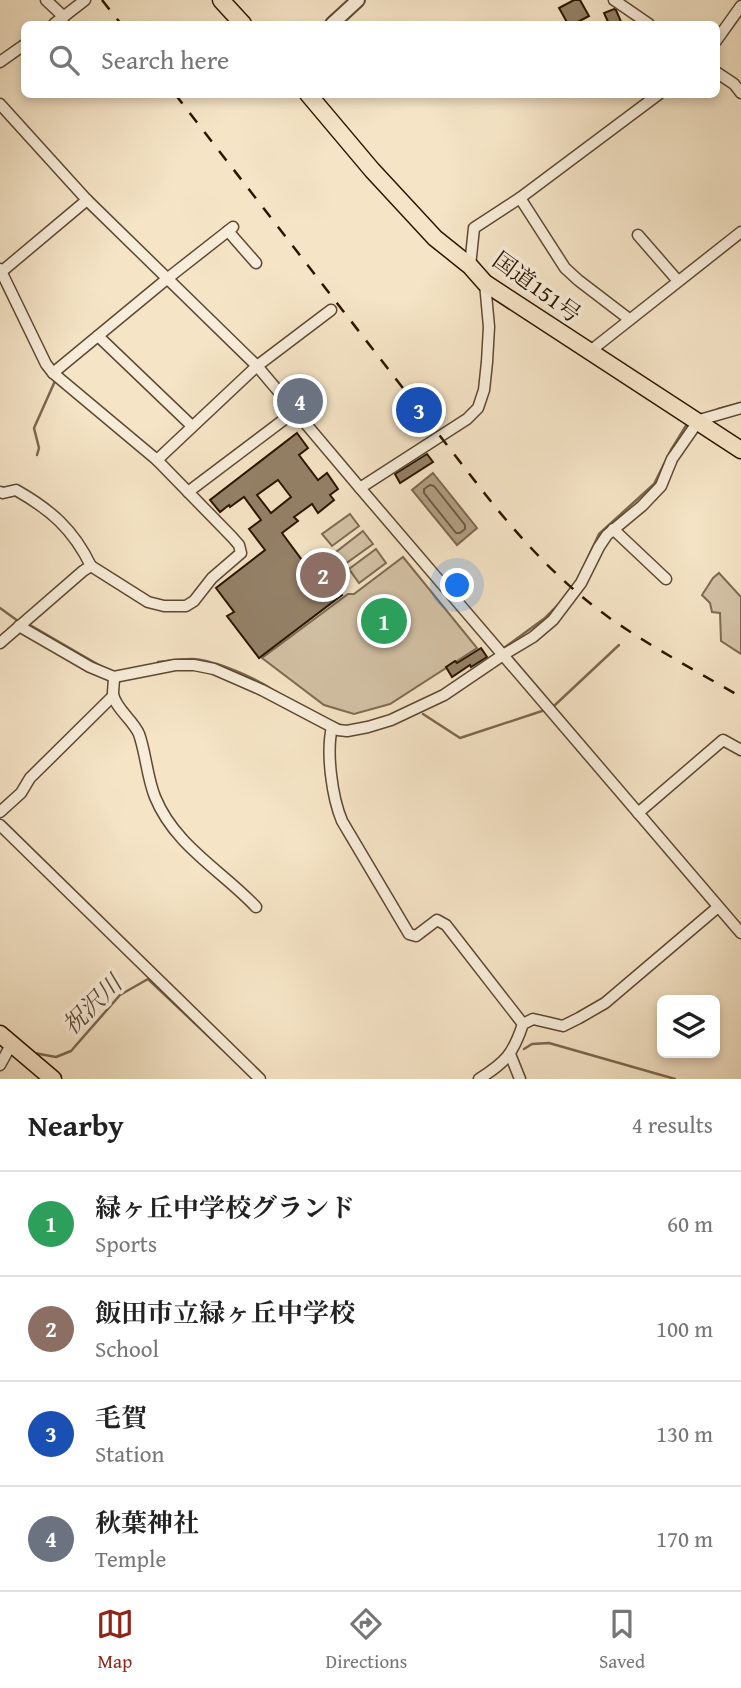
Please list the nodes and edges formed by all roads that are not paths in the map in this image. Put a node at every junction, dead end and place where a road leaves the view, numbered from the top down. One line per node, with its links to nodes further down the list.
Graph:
1 (46, 0): 7 (street)
2 (85, 0): 7 (street)
3 (220, 0): 9 (highway)
4 (358, 0): 10 (street)
5 (614, 0): 11 (street)
6 (741, 6): 12 (street)
7 (64, 17): 8 (street)
8 (58, 21)
9 (240, 21)
10 (335, 21)
11 (645, 21)
12 (720, 35)
13 (21, 47): 14 (street)
14 (0, 62)
15 (720, 75): 16 (street)
16 (741, 93)
17 (312, 98): 25 (highway, 国道151号)
18 (654, 98): 20 (street)
19 (0, 104): 21 (street)
20 (520, 198): 25 (street); 31 (street)
21 (88, 200): 26 (street); 27 (street)
22 (741, 232): 28 (street)
23 (638, 235): 28 (street)
24 (256, 263): 27 (street)
25 (470, 266): 29 (highway, 国道151号)
26 (1, 271): 35 (street)
27 (168, 278): 32 (street); 34 (street)
28 (678, 281): 31 (street)
29 (485, 284): 33 (highway, 国道151号); 42 (street)
30 (331, 310): 34 (street)
31 (629, 319): 33 (street)
32 (98, 335): 35 (street); 39 (street)
33 (589, 352): 38 (highway, 国道151号)
34 (257, 366): 37 (street); 39 (street)
35 (53, 373): 41 (street)
36 (741, 408): 38 (street)
37 (294, 412): 42 (street); 44 (street)
38 (697, 423): 40 (highway, 国道151号); 45 (street)
39 (192, 426): 41 (street)
40 (741, 450)
41 (157, 460): 44 (street)
42 (359, 488): 50 (street)
43 (0, 492): 46 (street)
44 (188, 492): 46 (street)
45 (613, 528): 47 (street); 50 (street)
46 (91, 566): 48 (street)
47 (666, 579)
48 (19, 626): 49 (street); 51 (street)
49 (0, 643)
50 (503, 655): 53 (street); 56 (street)
51 (114, 677): 52 (street); 53 (street)
52 (113, 696): 55 (street); 58 (street)
53 (332, 727): 61 (street)
54 (741, 750): 56 (street)
55 (0, 812)
56 (638, 813): 59 (street)
57 (0, 825): 66 (street)
58 (256, 906)
59 (718, 907): 60 (street); 61 (street)
60 (741, 932)
61 (523, 1024): 63 (street)
62 (14, 1048): 64 (street); 65 (highway)
63 (510, 1054): 67 (street); 68 (street)
64 (1, 1064)
65 (53, 1079)
66 (260, 1079)
67 (479, 1079)
68 (520, 1079)

